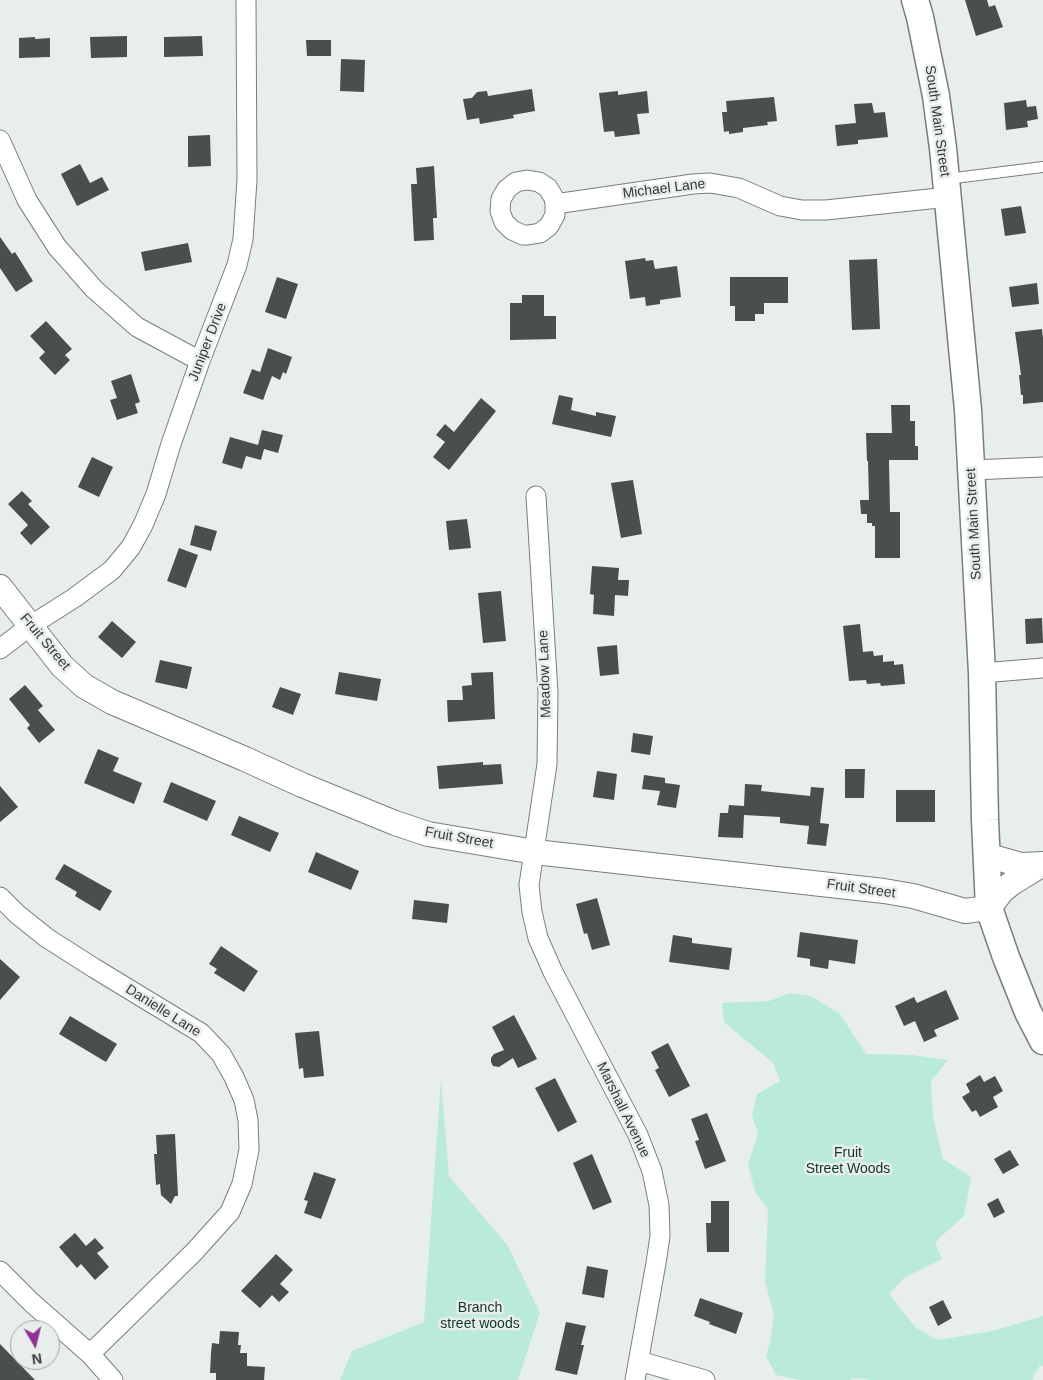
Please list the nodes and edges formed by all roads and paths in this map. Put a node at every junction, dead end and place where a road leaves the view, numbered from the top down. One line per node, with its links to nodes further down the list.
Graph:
1 (246, 0): 7 (street, Juniper Drive)
2 (915, 0): 5 (main road, South Main Street)
3 (0, 140): 7 (street)
4 (1043, 167): 5 (lane)
5 (947, 188): 6 (street, Michael Lane); 9 (main road, South Main Street)
6 (556, 204)
7 (200, 361): 12 (street, Juniper Drive)
8 (1043, 467): 9 (street)
9 (971, 470): 15 (main road, South Main Street)
10 (536, 496): 16 (street, Meadow Lane)
11 (0, 588): 12 (street, Fruit Street)
12 (30, 626): 13 (street); 16 (street, Fruit Street)
13 (0, 649)
14 (1043, 668): 15 (street)
15 (982, 673): 17 (main road, South Main Street)
16 (535, 852): 20 (street, Fruit Street); 24 (street, Marshall Avenue)
17 (986, 856): 18 (street); 20 (main road, South Main Street)
18 (1043, 864): 20 (street)
19 (0, 897): 23 (street, Danielle Lane)
20 (989, 908): 21 (main road, South Main Street)
21 (1043, 1041)
22 (0, 1271): 23 (street)
23 (90, 1354): 25 (street)
24 (639, 1361): 26 (street, Marshall Avenue); 27 (street)
25 (113, 1380)
26 (635, 1380)
27 (705, 1380)

